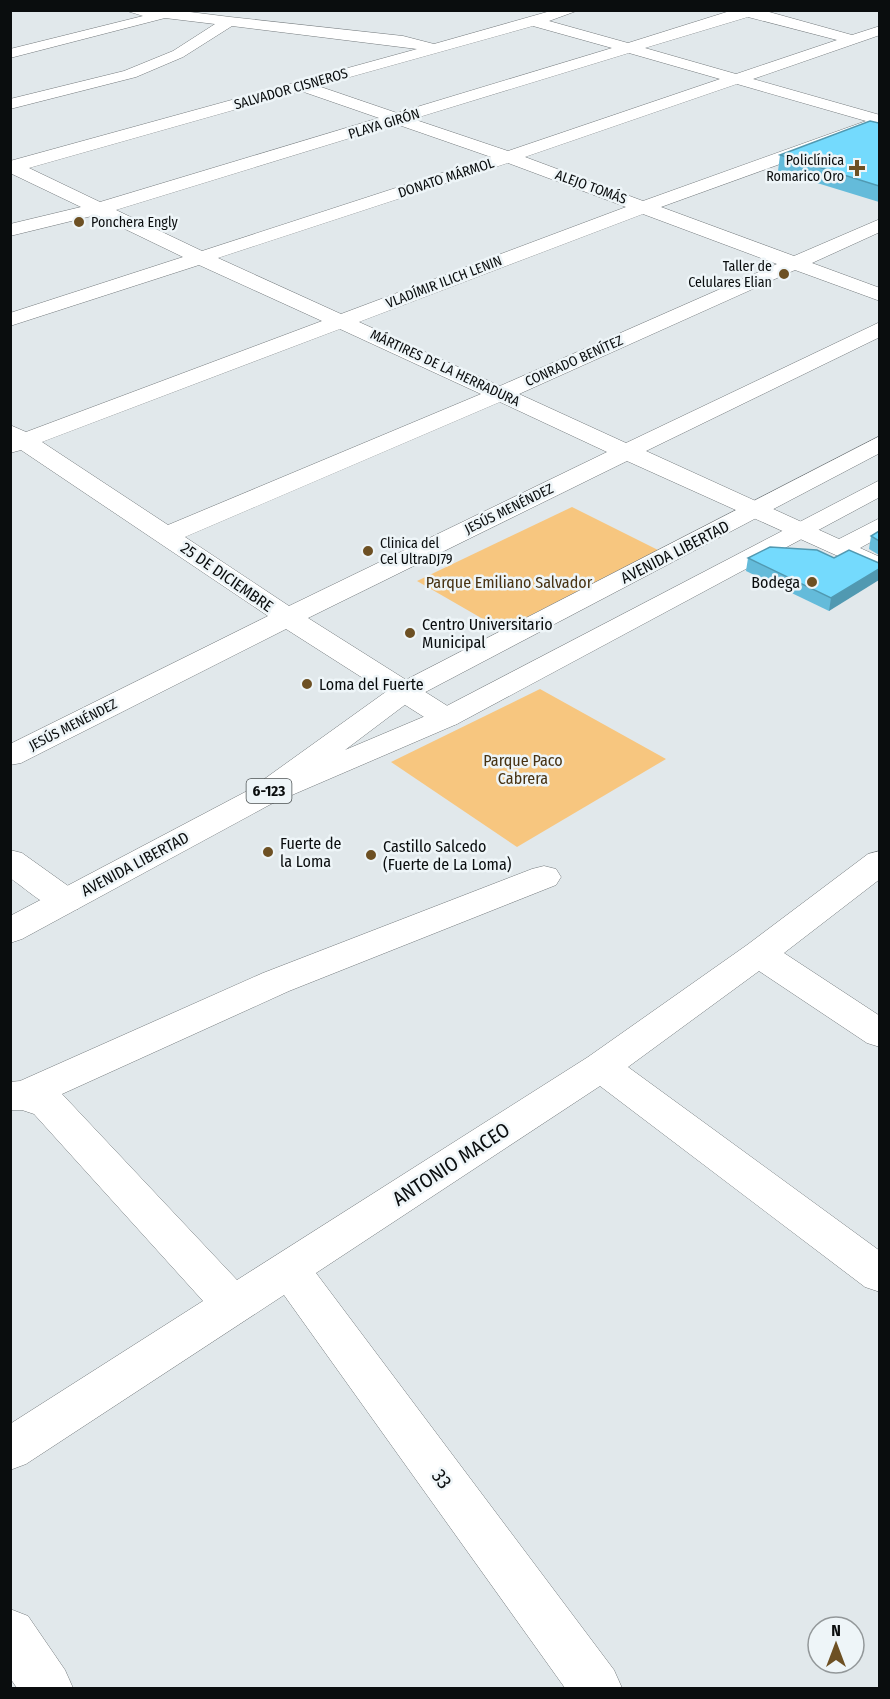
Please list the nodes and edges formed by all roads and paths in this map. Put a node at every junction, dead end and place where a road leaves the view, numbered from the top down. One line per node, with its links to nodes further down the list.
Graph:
1 (130, 10): 4 (street)
2 (572, 10): 7 (street, SALVADOR CISNEROS)
3 (748, 11): 9 (street); 12 (street, PLAYA GIRÓN)
4 (171, 12): 6 (street); 13 (street)
5 (504, 13): 7 (street)
6 (230, 21): 11 (street); 16 (street)
7 (533, 21): 11 (street, SALVADOR CISNEROS); 12 (street)
8 (879, 30): 9 (street, DONATO MÁRMOL)
9 (852, 39): 10 (street); 14 (street, DONATO MÁRMOL)
10 (879, 46)
11 (435, 48): 15 (street, SALVADOR CISNEROS)
12 (635, 49): 14 (street); 17 (street, PLAYA GIRÓN)
13 (10, 54)
14 (739, 79): 18 (street); 19 (street, DONATO MÁRMOL)
15 (301, 86): 17 (street, ALEJO TOMÁS); 20 (street, SALVADOR CISNEROS)
16 (10, 105)
17 (400, 119): 19 (street, ALEJO TOMÁS); 22 (street, PLAYA GIRÓN)
18 (879, 121): 21 (street, VLADÍMIR ILICH LENIN)
19 (508, 157): 21 (street, ALEJO TOMÁS); 25 (street, DONATO MÁRMOL)
20 (11, 167): 22 (street, MÁRTIRES DE LA HERRADURA)
21 (644, 207): 26 (street, ALEJO TOMÁS); 29 (street, VLADÍMIR ILICH LENIN)
22 (101, 208): 24 (street, PLAYA GIRÓN); 25 (street, MÁRTIRES DE LA HERRADURA)
23 (879, 225): 26 (street, CONRADO BENÍTEZ)
24 (10, 230)
25 (201, 258): 28 (street, DONATO MÁRMOL); 29 (street, MÁRTIRES DE LA HERRADURA)
26 (791, 263): 27 (street, ALEJO TOMÁS); 31 (street, CONRADO BENÍTEZ)
27 (879, 295)
28 (10, 320)
29 (343, 321): 31 (street, MÁRTIRES DE LA HERRADURA); 32 (street, VLADÍMIR ILICH LENIN)
30 (879, 328): 34 (street, JESÚS MENÉNDEZ)
31 (500, 394): 34 (street, MÁRTIRES DE LA HERRADURA); 39 (street, CONRADO BENÍTEZ)
32 (15, 440): 39 (street, 25 DE DICIEMBRE)
33 (879, 443): 36 (street, AVENIDA LIBERTAD / 6-123)
34 (628, 452): 36 (street, MÁRTIRES DE LA HERRADURA); 42 (street, JESÚS MENÉNDEZ)
35 (879, 487): 38 (street, AVENIDA LIBERTAD / 6-123)
36 (756, 510): 38 (street, MÁRTIRES DE LA HERRADURA); 43 (street, AVENIDA LIBERTAD / 6-123)
37 (879, 526): 40 (street)
38 (801, 531): 40 (street, MÁRTIRES DE LA HERRADURA); 44 (street, AVENIDA LIBERTAD / 6-123)
39 (167, 535): 42 (street, 25 DE DICIEMBRE)
40 (840, 549): 41 (street, MÁRTIRES DE LA HERRADURA)
41 (879, 567)
42 (286, 618): 43 (street, 25 DE DICIEMBRE); 45 (street, JESÚS MENÉNDEZ)
43 (404, 692): 44 (street, 25 DE DICIEMBRE); 46 (street, AVENIDA LIBERTAD / 6-123)
44 (446, 718): 46 (street, AVENIDA LIBERTAD / 6-123)
45 (10, 756)
46 (260, 797): 50 (street, AVENIDA LIBERTAD / 6-123)
47 (10, 861): 50 (street)
48 (879, 862): 52 (street, ANTONIO MACEO)
49 (544, 877): 55 (street)
50 (66, 901): 51 (street, AVENIDA LIBERTAD / 6-123)
51 (10, 931)
52 (759, 954): 53 (street); 54 (street, ANTONIO MACEO)
53 (879, 1034)
54 (601, 1067): 56 (street, ANTONIO MACEO); 57 (street)
55 (18, 1095): 58 (street)
56 (288, 1269): 58 (street, ANTONIO MACEO); 62 (street, 33)
57 (879, 1275)
58 (233, 1305): 59 (street, ANTONIO MACEO)
59 (10, 1449)
60 (10, 1633): 61 (street)
61 (47, 1689)
62 (596, 1689)

